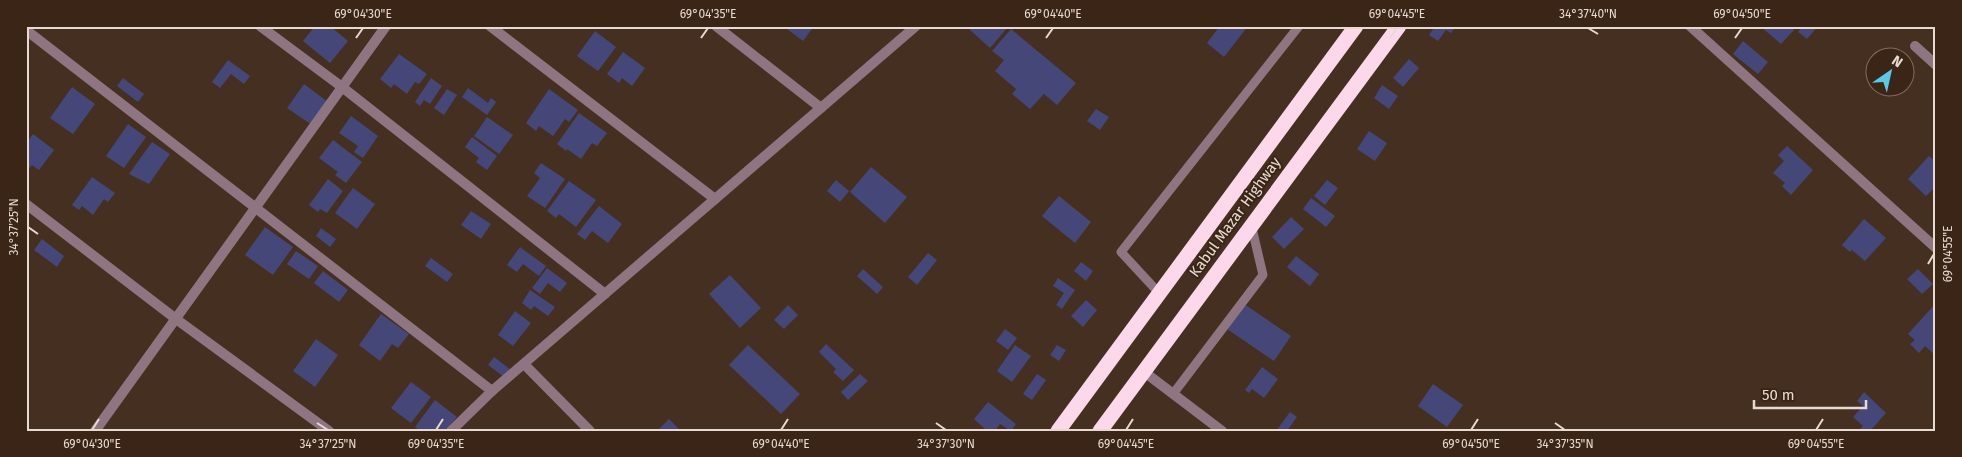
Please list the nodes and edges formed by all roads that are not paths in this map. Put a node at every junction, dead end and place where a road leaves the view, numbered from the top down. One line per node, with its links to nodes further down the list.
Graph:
1 (260, 26): 13 (street)
2 (386, 26): 13 (street)
3 (490, 26): 15 (street)
4 (716, 26): 14 (street)
5 (916, 26): 14 (street)
6 (1299, 26): 20 (lane)
7 (1356, 26): 20 (highway, Kabul Mazar Highway)
8 (1400, 26): 18 (highway, Kabul Mazar Highway)
9 (1690, 26): 19 (street)
10 (26, 30): 17 (street)
11 (1916, 46): 12 (street)
12 (1936, 64)
13 (342, 87): 17 (street); 21 (street)
14 (821, 108): 15 (street)
15 (715, 199): 21 (street)
16 (26, 204): 22 (street)
17 (257, 208): 22 (street); 25 (street)
18 (1252, 224): 24 (highway, Kabul Mazar Highway); 26 (lane)
19 (1936, 248)
20 (1160, 293): 31 (highway, Kabul Mazar Highway)
21 (605, 294): 23 (street)
22 (176, 319): 27 (street); 28 (street)
23 (524, 364): 25 (street); 30 (street)
24 (1143, 371): 26 (street); 32 (highway, Kabul Mazar Highway)
25 (492, 391): 29 (street)
26 (1173, 394): 33 (street)
27 (95, 431)
28 (329, 431)
29 (451, 431)
30 (590, 431)
31 (1058, 431)
32 (1100, 431)
33 (1222, 431)

